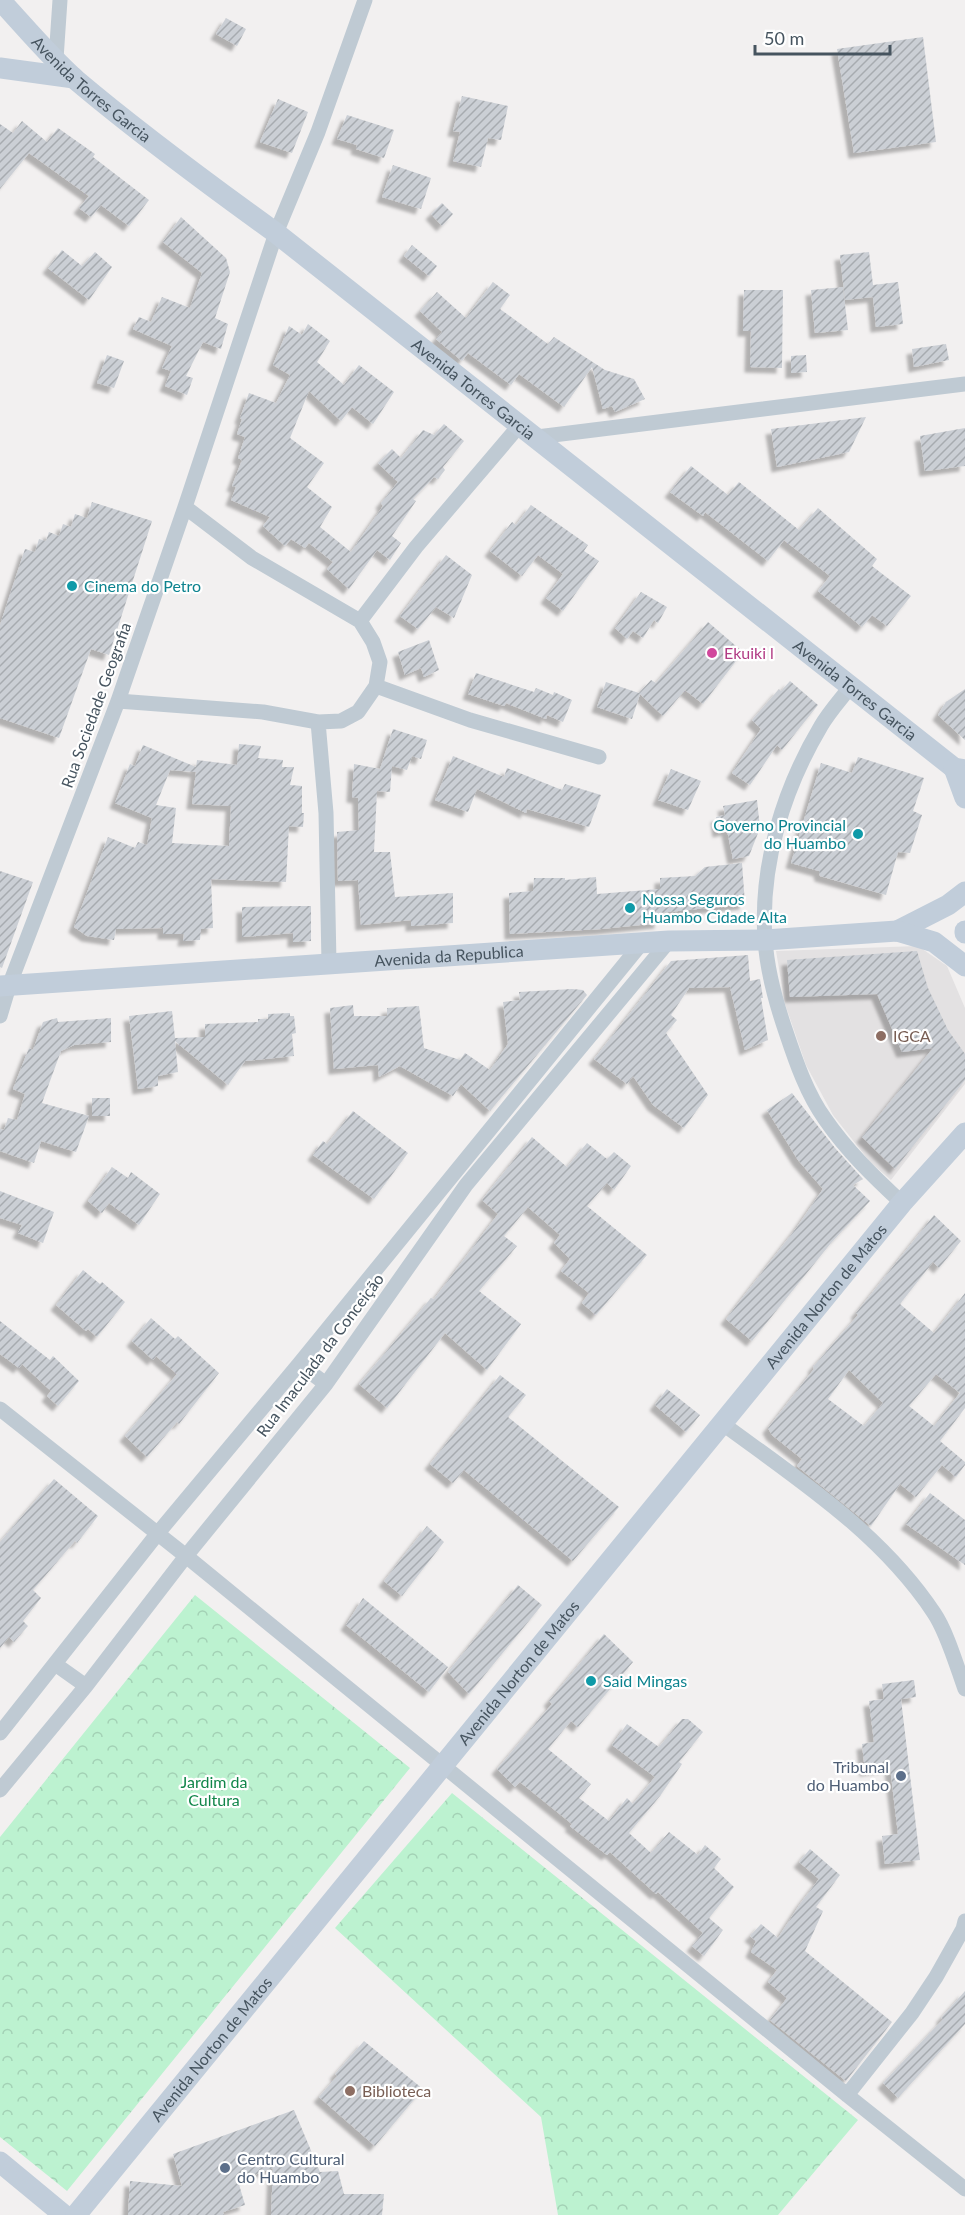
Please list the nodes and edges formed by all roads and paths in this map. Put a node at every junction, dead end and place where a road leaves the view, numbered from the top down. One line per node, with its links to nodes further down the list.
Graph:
1 (0, 0): 4 (main road, Avenida Torres Garcia)
2 (60, 0): 4 (street)
3 (365, 0): 7 (street, Rua Sociedade Geografia)
4 (56, 59): 6 (main road, Avenida Torres Garcia)
5 (0, 68): 6 (main road)
6 (74, 78): 7 (main road, Avenida Torres Garcia)
7 (276, 233): 9 (main road, Avenida Torres Garcia); 10 (street, Rua Sociedade Geografia)
8 (965, 384): 9 (street)
9 (528, 432): 11 (street); 13 (main road, Avenida Torres Garcia)
10 (185, 507): 11 (street); 14 (street, Rua Sociedade Geografia)
11 (360, 621): 12 (street)
12 (376, 686): 15 (street); 16 (street)
13 (851, 686): 17 (main road, Avenida Torres Garcia); 21 (street)
14 (118, 701): 15 (street); 26 (street, Rua Sociedade Geografia)
15 (318, 722): 24 (street)
16 (599, 757)
17 (959, 769): 18 (main road)
18 (965, 798)
19 (965, 892): 20 (main road)
20 (897, 931): 21 (main road, Avenida da Republica); 25 (main road)
21 (765, 940): 22 (main road, Avenida da Republica); 29 (street)
22 (669, 941): 23 (main road, Avenida da Republica); 31 (street, Rua Imaculada da Conceição)
23 (641, 944): 24 (main road, Avenida da Republica); 30 (street, Rua Imaculada da Conceição)
24 (329, 963): 26 (main road, Avenida da Republica)
25 (965, 966)
26 (4, 986): 27 (street, Rua Sociedade Geografia)
27 (0, 1016)
28 (965, 1133): 29 (main road, Avenida Norton de Matos)
29 (902, 1203): 33 (main road, Avenida Norton de Matos)
30 (299, 1364): 31 (street); 34 (street, Rua Imaculada da Conceição)
31 (326, 1384): 35 (street, Rua Imaculada da Conceição)
32 (0, 1409): 34 (street)
33 (723, 1424): 38 (street); 40 (main road, Avenida Norton de Matos)
34 (158, 1533): 35 (street); 36 (street, Rua Imaculada da Conceição)
35 (186, 1556): 37 (street, Rua Imaculada da Conceição); 40 (street)
36 (55, 1664): 37 (street); 39 (street, Rua Imaculada da Conceição)
37 (86, 1686): 41 (street, Rua Imaculada da Conceição)
38 (965, 1689)
39 (0, 1733)
40 (444, 1766): 43 (street); 47 (main road, Avenida Norton de Matos)
41 (0, 1790)
42 (965, 1920): 43 (street)
43 (847, 2096): 45 (street)
44 (0, 2162): 46 (main road)
45 (965, 2189)
46 (64, 2215)
47 (76, 2215)

